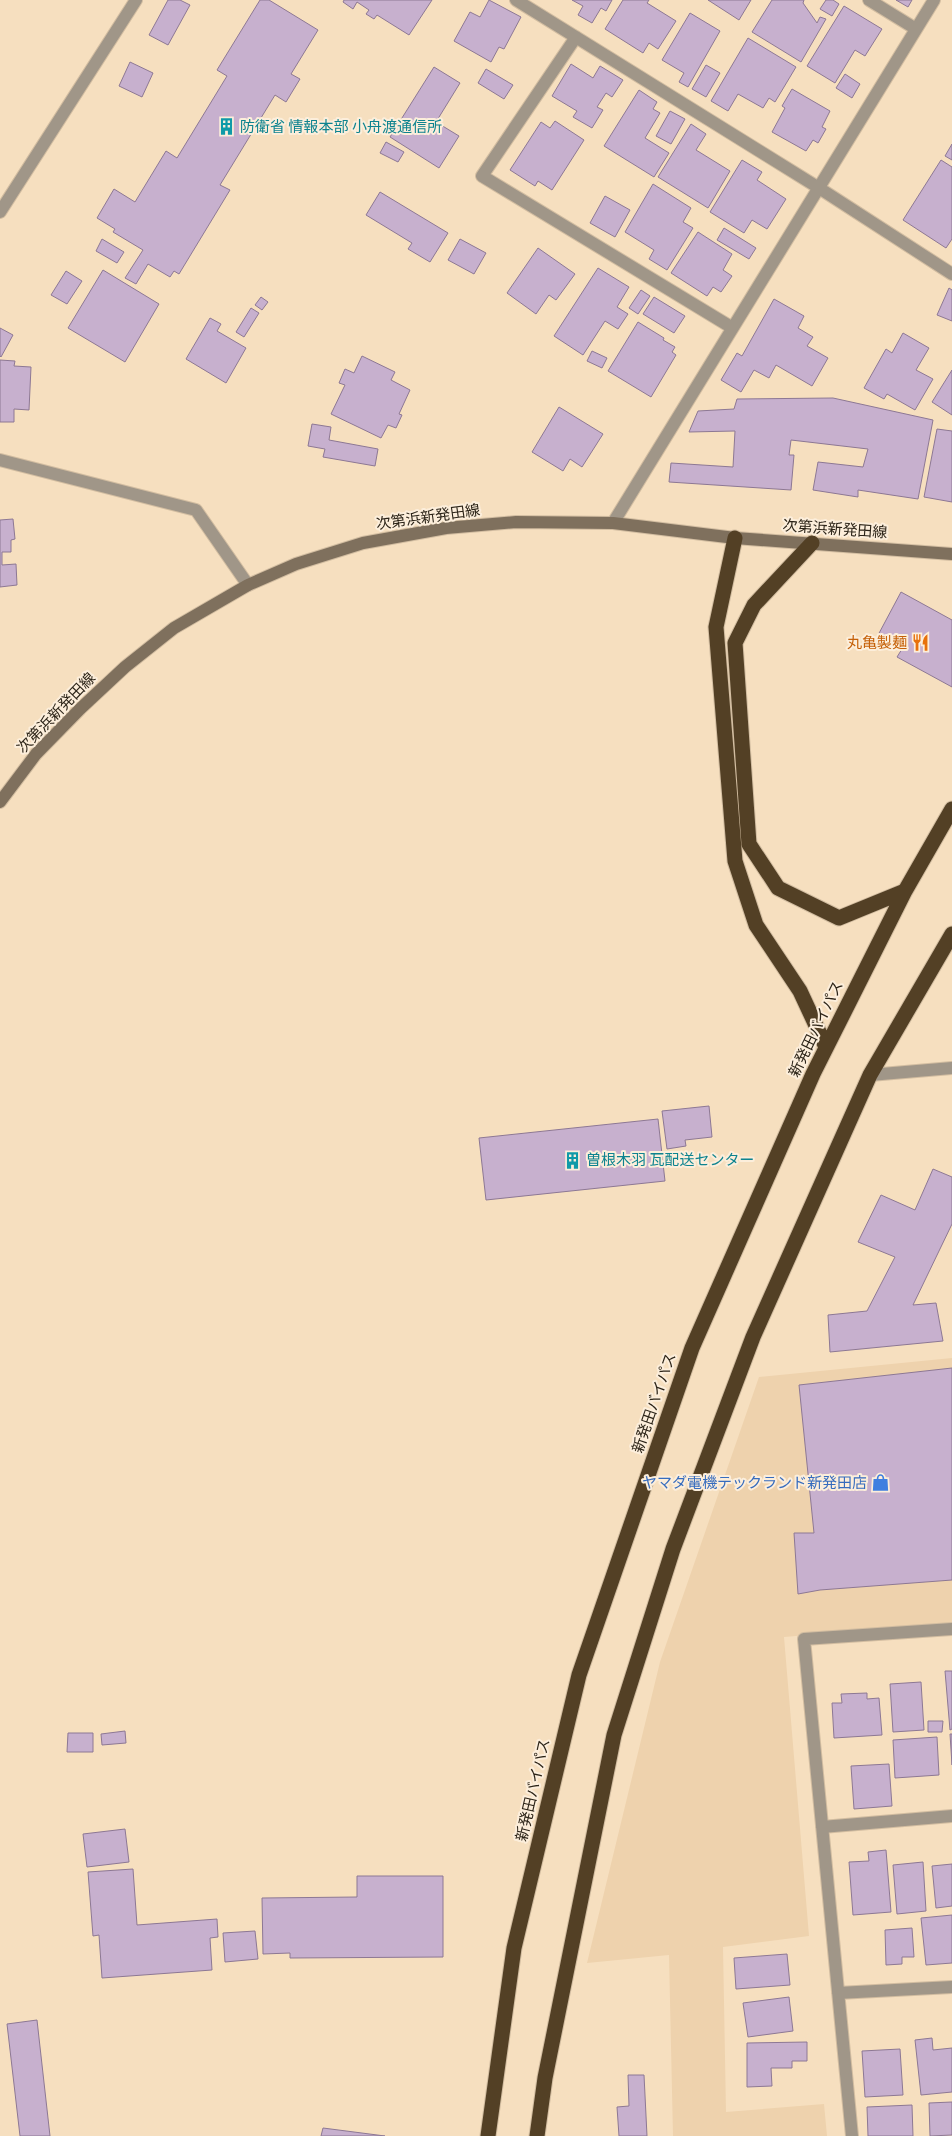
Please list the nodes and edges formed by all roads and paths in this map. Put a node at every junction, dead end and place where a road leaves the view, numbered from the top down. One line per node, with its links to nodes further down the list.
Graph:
1 (136, 0): 8 (street)
2 (516, 0): 6 (street)
3 (869, 0): 5 (street)
4 (934, 0): 5 (street)
5 (916, 29): 7 (street)
6 (576, 37): 7 (street); 10 (street)
7 (819, 188): 9 (street); 10 (street)
8 (0, 212)
9 (951, 272)
10 (732, 328): 12 (street)
11 (0, 460): 16 (street)
12 (613, 523): 13 (main road, 次第浜新発田線); 16 (main road, 次第浜新発田線)
13 (735, 538): 14 (main road, 次第浜新発田線); 21 (highway)
14 (812, 543): 15 (main road, 次第浜新発田線); 19 (highway)
15 (952, 554)
16 (248, 585): 17 (main road, 次第浜新発田線)
17 (0, 802)
18 (952, 809): 19 (highway, 新発田バイパス)
19 (905, 890): 21 (highway, 新発田バイパス)
20 (952, 934): 23 (highway)
21 (826, 1047): 29 (highway, 新発田バイパス)
22 (952, 1068): 23 (street)
23 (870, 1075): 30 (highway)
24 (952, 1629): 26 (street)
25 (952, 1816): 26 (street)
26 (822, 1827): 28 (street)
27 (952, 1987): 28 (street)
28 (838, 1993): 31 (street)
29 (488, 2136)
30 (538, 2136)
31 (852, 2136)

